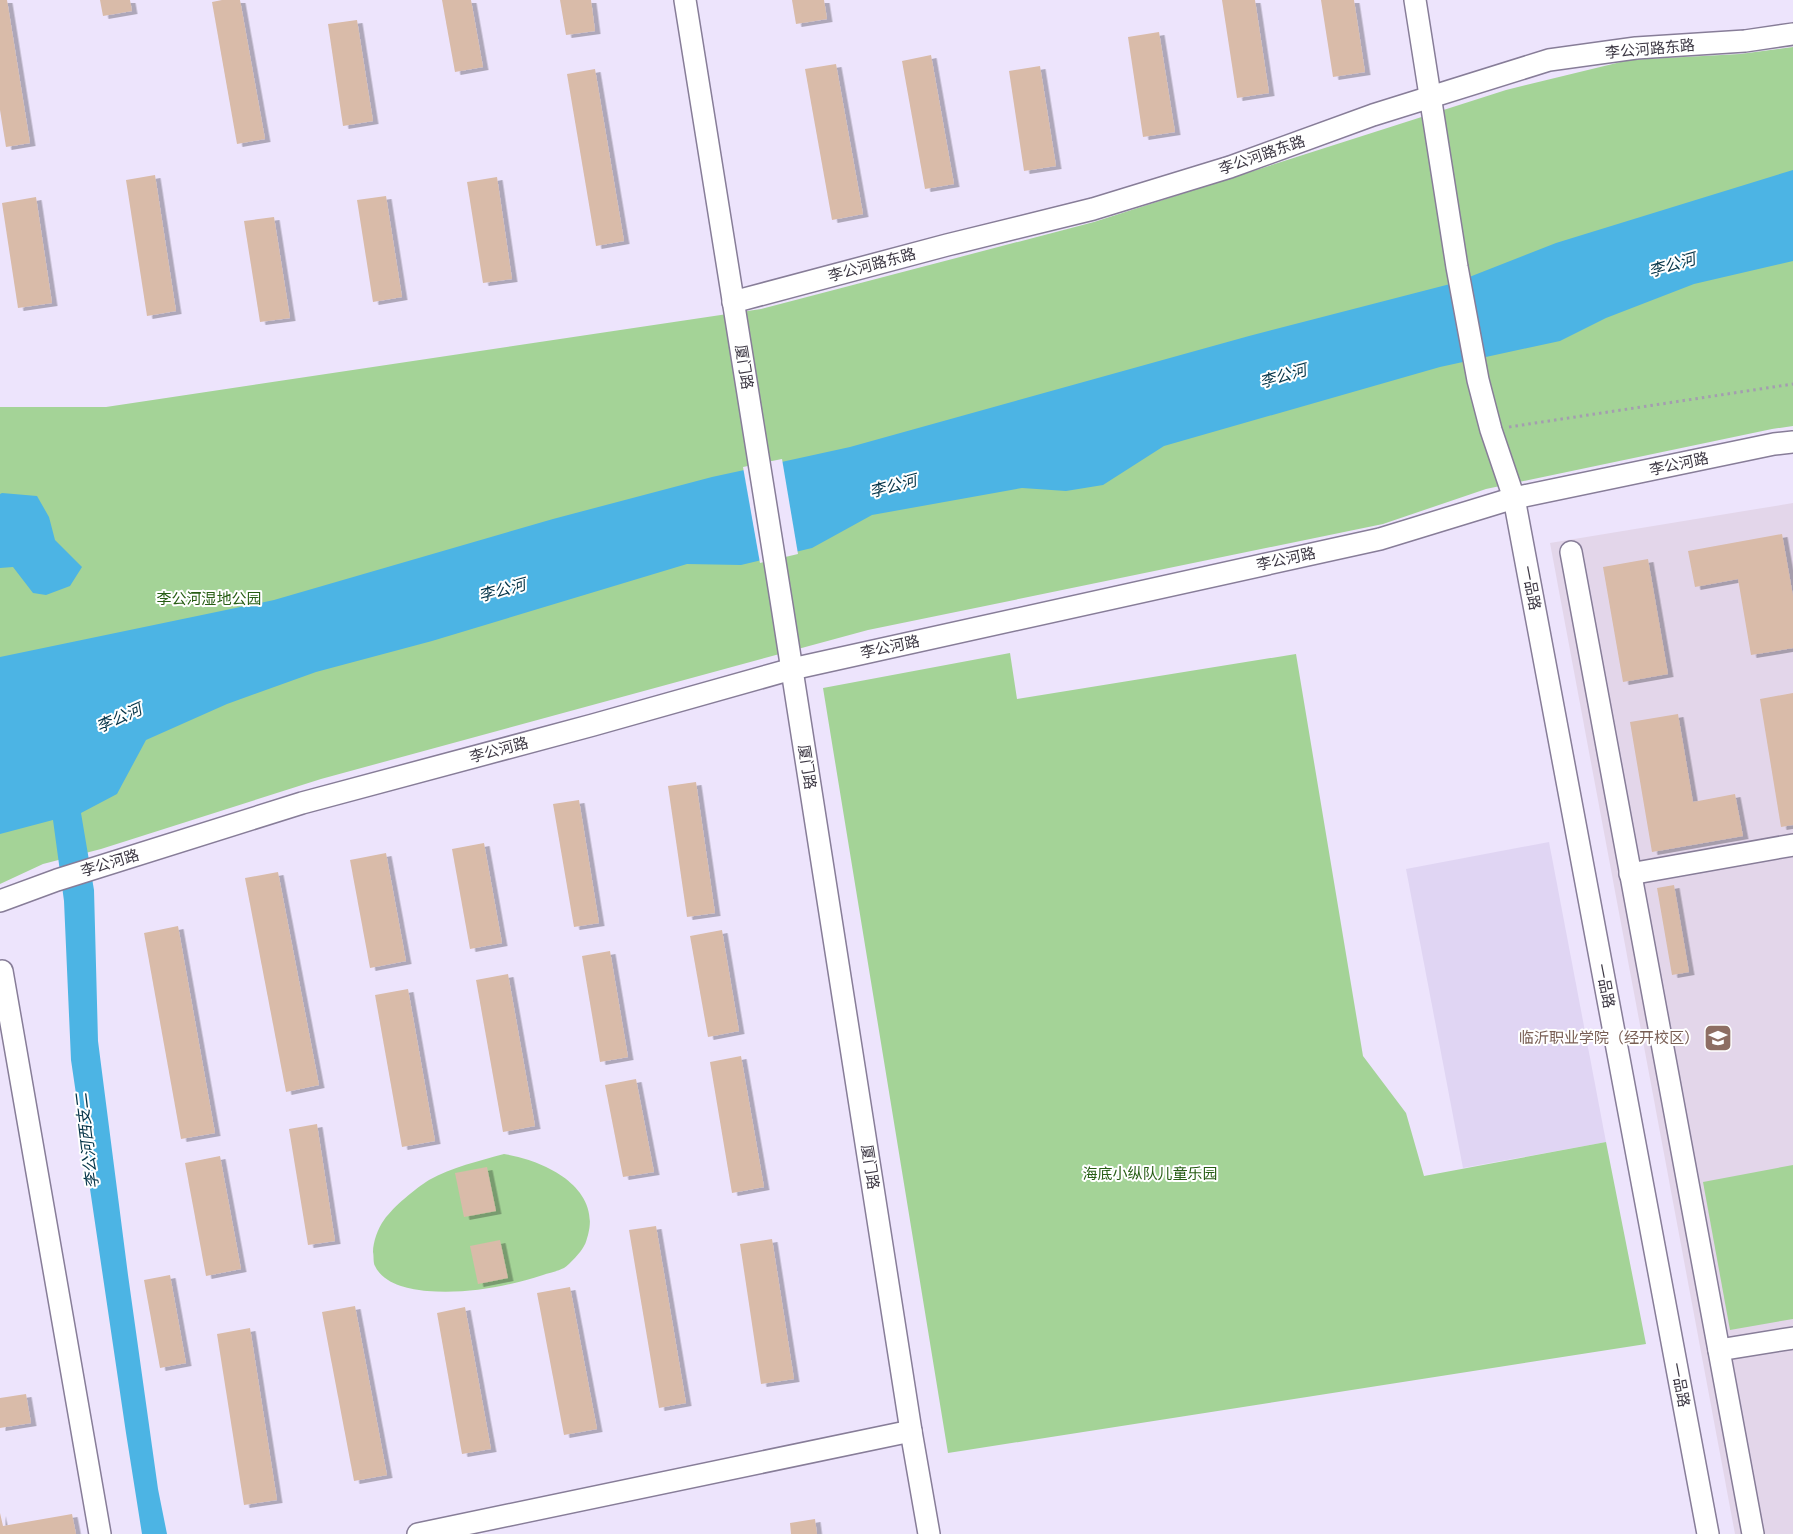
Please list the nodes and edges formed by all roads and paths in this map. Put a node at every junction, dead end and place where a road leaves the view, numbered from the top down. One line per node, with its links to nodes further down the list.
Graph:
1 (685, 0): 5 (street, 厦门路)
2 (1415, 0): 4 (street, 一品路)
3 (1793, 34): 4 (street, 李公河路东路)
4 (1431, 98): 5 (street, 李公河路东路); 7 (street, 一品路)
5 (733, 302): 11 (street, 厦门路)
6 (1793, 384): 7 (path)
7 (1491, 430): 9 (street, 一品路)
8 (1793, 442): 9 (street, 李公河路)
9 (1514, 498): 11 (street, 李公河路); 22 (street, 一品路)
10 (1571, 552): 13 (street)
11 (792, 669): 14 (street, 李公河路); 18 (street, 厦门路)
12 (1793, 844): 13 (street)
13 (1630, 874): 17 (street)
14 (0, 901)
15 (2, 971): 19 (street)
16 (1793, 1338): 17 (street)
17 (1719, 1350): 23 (street)
18 (911, 1431): 20 (street); 21 (street, 厦门路)
19 (100, 1534)
20 (418, 1534)
21 (929, 1534)
22 (1708, 1534)
23 (1753, 1534)

